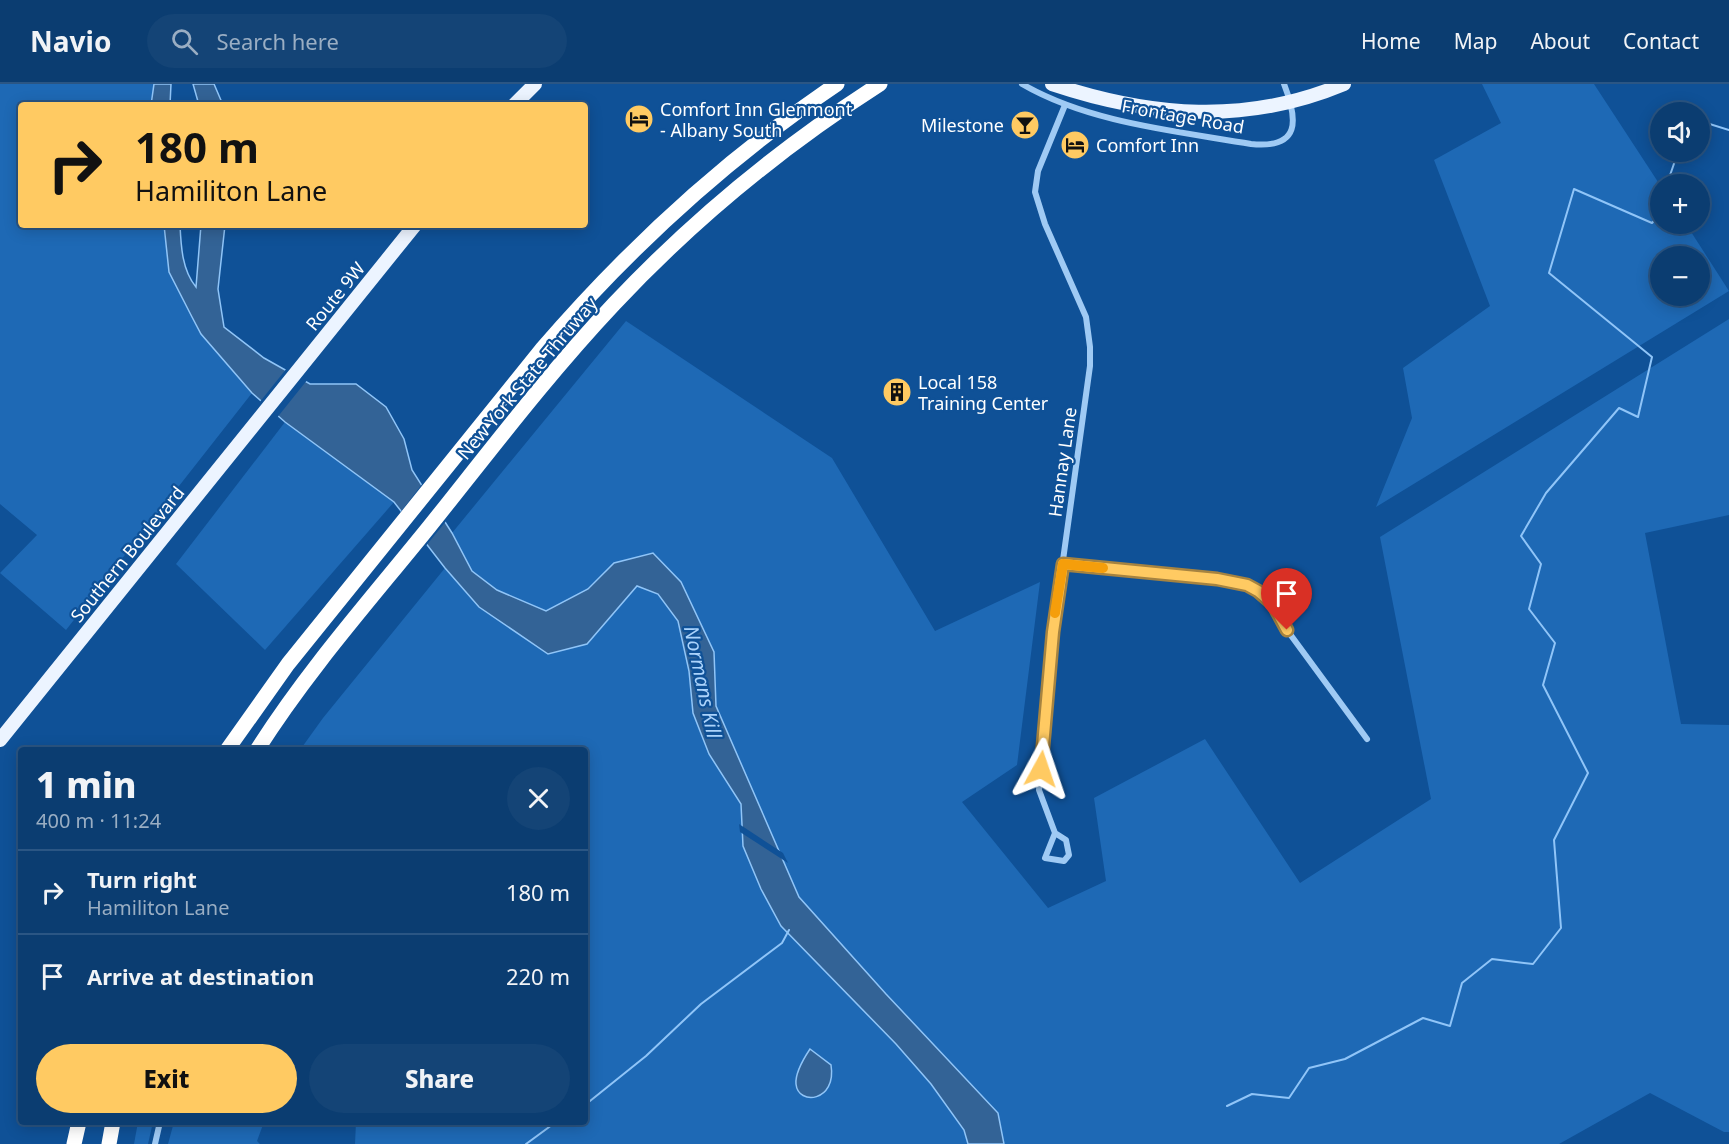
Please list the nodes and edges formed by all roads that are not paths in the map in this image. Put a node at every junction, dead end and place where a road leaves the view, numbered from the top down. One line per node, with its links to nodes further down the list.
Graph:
1 (535, 84): 8 (main road)
2 (837, 84): 16 (highway, New York State Thruway)
3 (880, 84): 17 (highway, New York State Thruway)
4 (1022, 84): 10 (street, Frontage Road)
5 (1052, 84): 9 (main road)
6 (1284, 84): 9 (street, Frontage Road)
7 (1344, 84): 9 (main road)
8 (517, 102)
9 (1291, 103): 10 (street, Frontage Road)
10 (1065, 105): 13 (street, Hannay Lane)
11 (413, 228): 12 (main road, Route 9W)
12 (283, 390): 15 (main road, Southern Boulevard)
13 (1063, 564): 14 (street); 18 (street, Hannay Lane)
14 (1367, 738)
15 (0, 740)
16 (229, 747)
17 (259, 747)
18 (1055, 833): 18 (street, Hannay Lane)
19 (78, 1125): 23 (highway)
20 (85, 1125): 24 (highway)
21 (112, 1125): 25 (highway)
22 (159, 1125): 26 (street)
23 (74, 1144)
24 (82, 1144)
25 (109, 1144)
26 (155, 1144)

